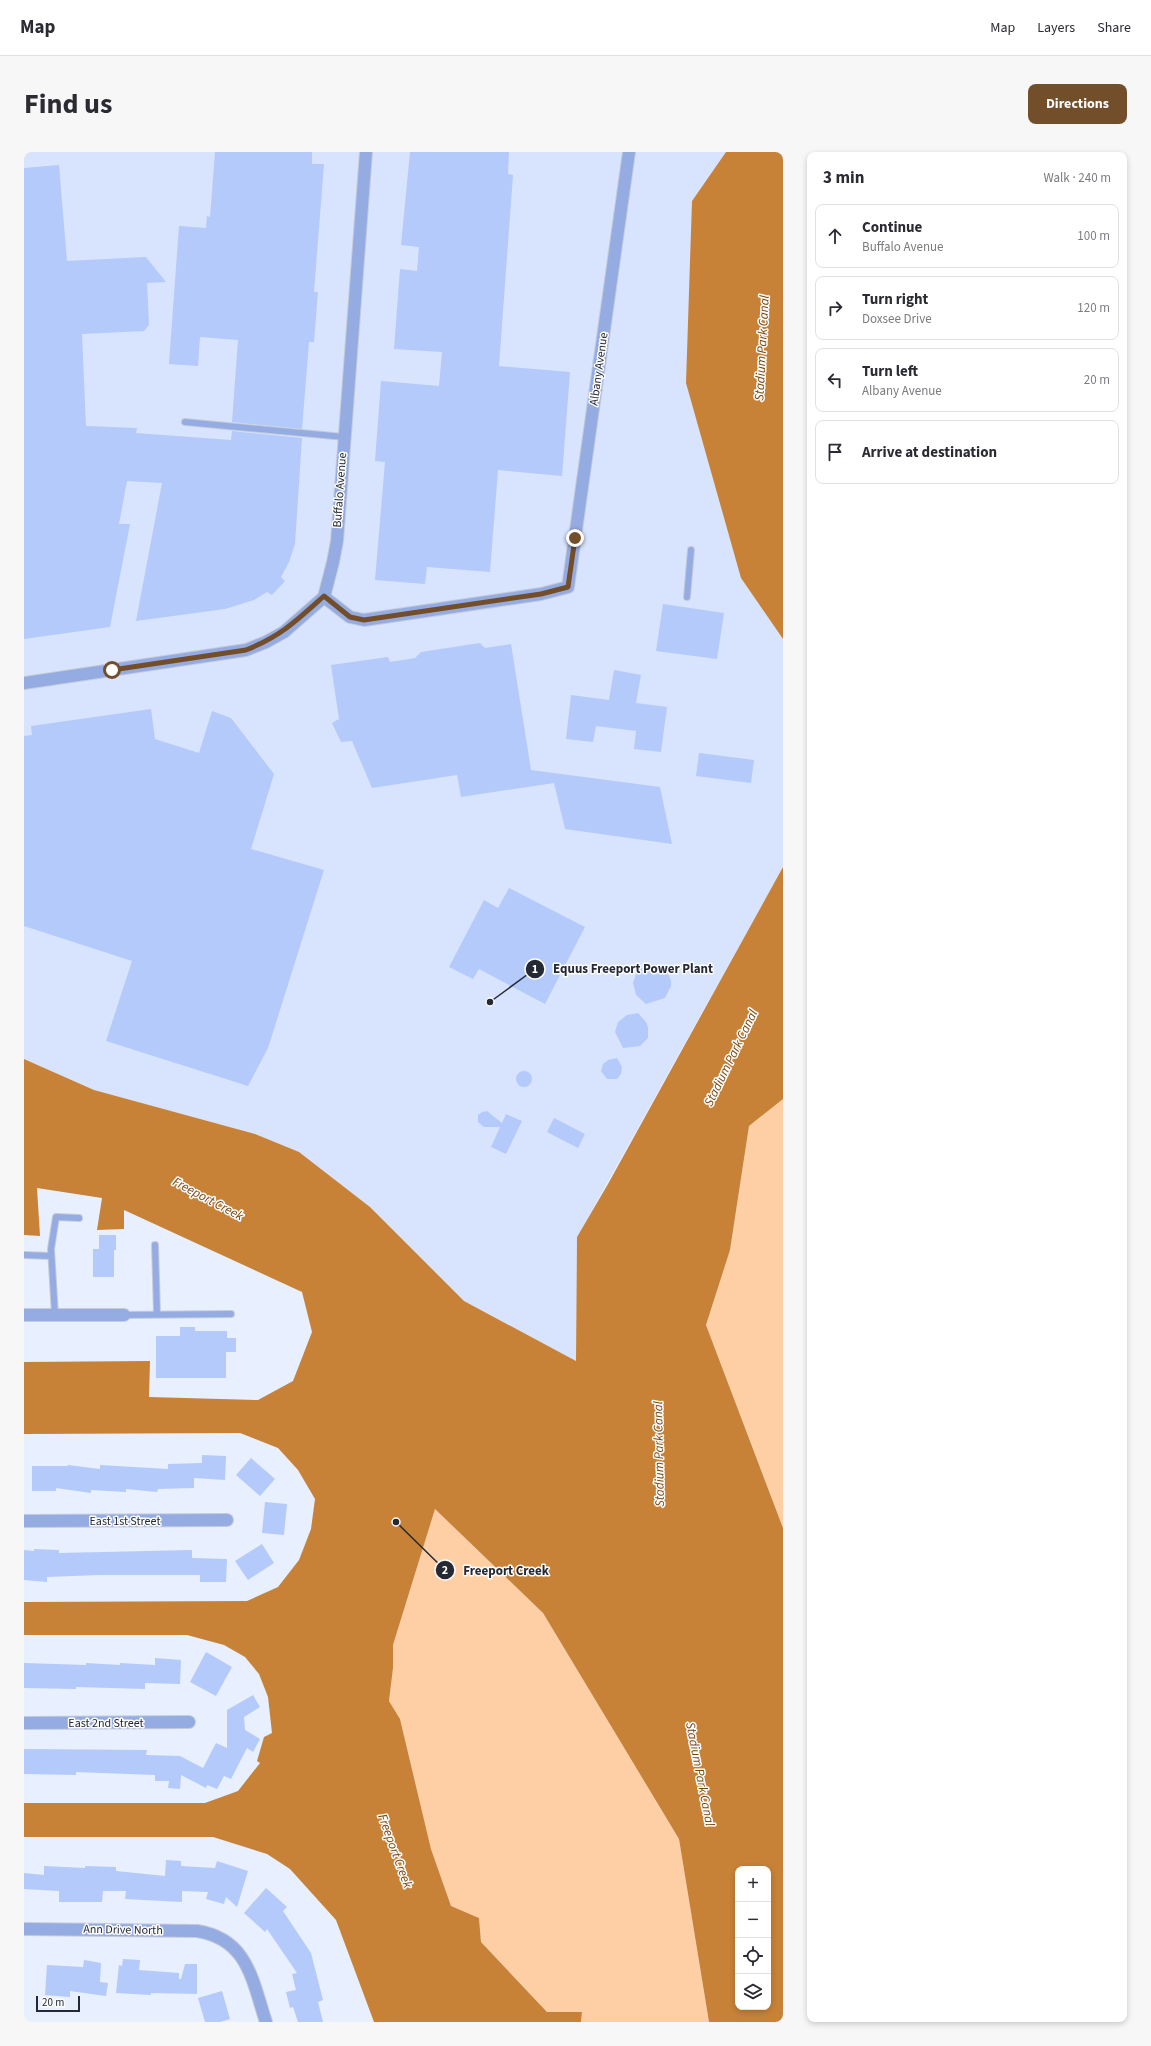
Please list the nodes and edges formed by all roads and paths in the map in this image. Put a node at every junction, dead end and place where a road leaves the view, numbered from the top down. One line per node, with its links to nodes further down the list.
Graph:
1 (366, 152): 4 (street, Buffalo Avenue)
2 (629, 152): 6 (street, Albany Avenue)
3 (185, 422): 4 (lane)
4 (344, 437): 6 (street, Buffalo Avenue)
5 (691, 550): 7 (lane)
6 (324, 596): 8 (street)
7 (686, 597)
8 (24, 683)
9 (79, 1218): 12 (lane)
10 (155, 1245): 13 (lane)
11 (24, 1255): 12 (lane)
12 (51, 1256): 16 (lane)
13 (157, 1314): 14 (lane); 17 (lane)
14 (232, 1314)
15 (24, 1315): 16 (street)
16 (56, 1315): 17 (street)
17 (124, 1315)
18 (227, 1520): 19 (street, East 1st Street)
19 (24, 1521)
20 (189, 1722): 21 (street, East 2nd Street)
21 (24, 1723)
22 (24, 1929): 23 (street, Ann Drive North)
23 (266, 2022)

